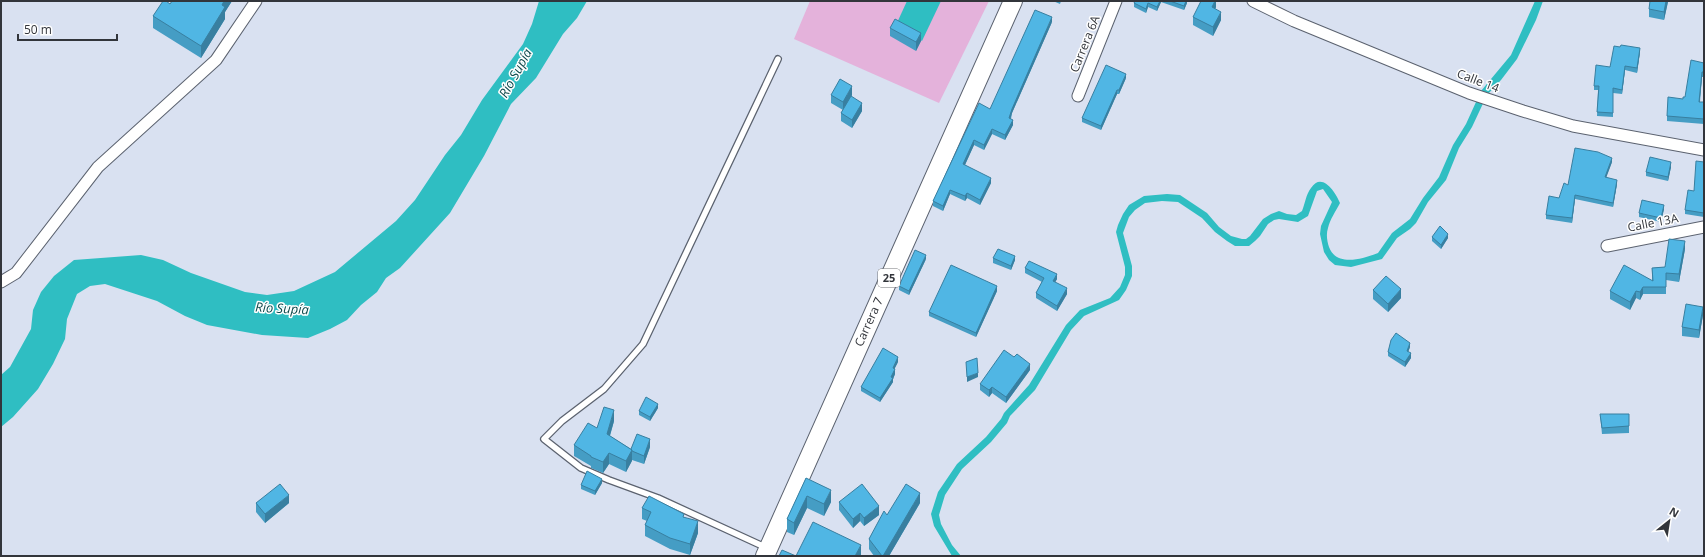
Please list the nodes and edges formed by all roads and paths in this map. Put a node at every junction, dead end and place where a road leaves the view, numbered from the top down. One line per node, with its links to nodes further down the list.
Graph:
1 (256, 1): 10 (street)
2 (1013, 1): 11 (main road, Carrera 7 / 25)
3 (1116, 1): 6 (street, Carrera 6A)
4 (1254, 1): 7 (street, Calle 14)
5 (778, 59): 11 (lane)
6 (1078, 96)
7 (1704, 150)
8 (1704, 227): 9 (street, Calle 13A)
9 (1607, 246)
10 (1, 282)
11 (766, 552)

